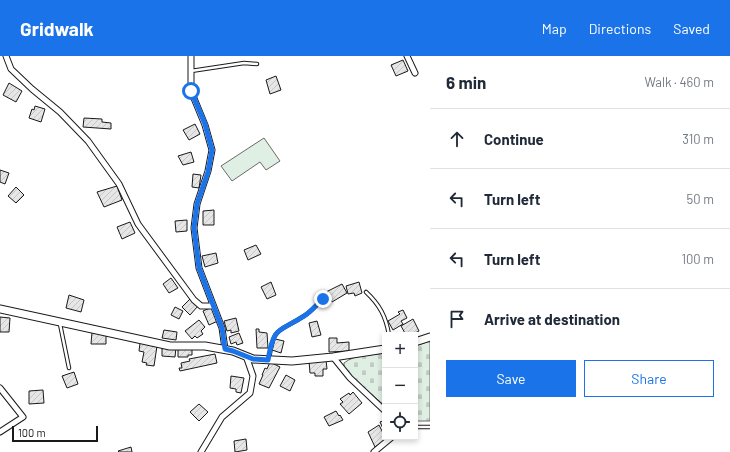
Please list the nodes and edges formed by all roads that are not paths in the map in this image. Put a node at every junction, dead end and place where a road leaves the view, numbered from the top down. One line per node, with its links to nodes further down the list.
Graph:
1 (6, 56): 9 (street)
2 (191, 56): 5 (street)
3 (407, 56): 6 (street)
4 (257, 64): 5 (lane)
5 (190, 71): 9 (street)
6 (415, 73)
7 (366, 292): 12 (lane)
8 (323, 299): 19 (lane)
9 (213, 306): 15 (street)
10 (0, 309): 11 (street)
11 (60, 322): 15 (street); 20 (lane)
12 (388, 332)
13 (430, 337): 14 (street)
14 (418, 341)
15 (225, 349): 17 (street)
16 (382, 349): 18 (street)
17 (246, 356): 19 (street); 27 (street)
18 (333, 357): 19 (street); 22 (street)
19 (268, 360)
20 (69, 368)
21 (0, 388): 25 (street)
22 (382, 408)
23 (418, 427): 24 (lane)
24 (430, 427)
25 (0, 432)
26 (388, 440): 28 (street)
27 (201, 452)
28 (374, 452)

